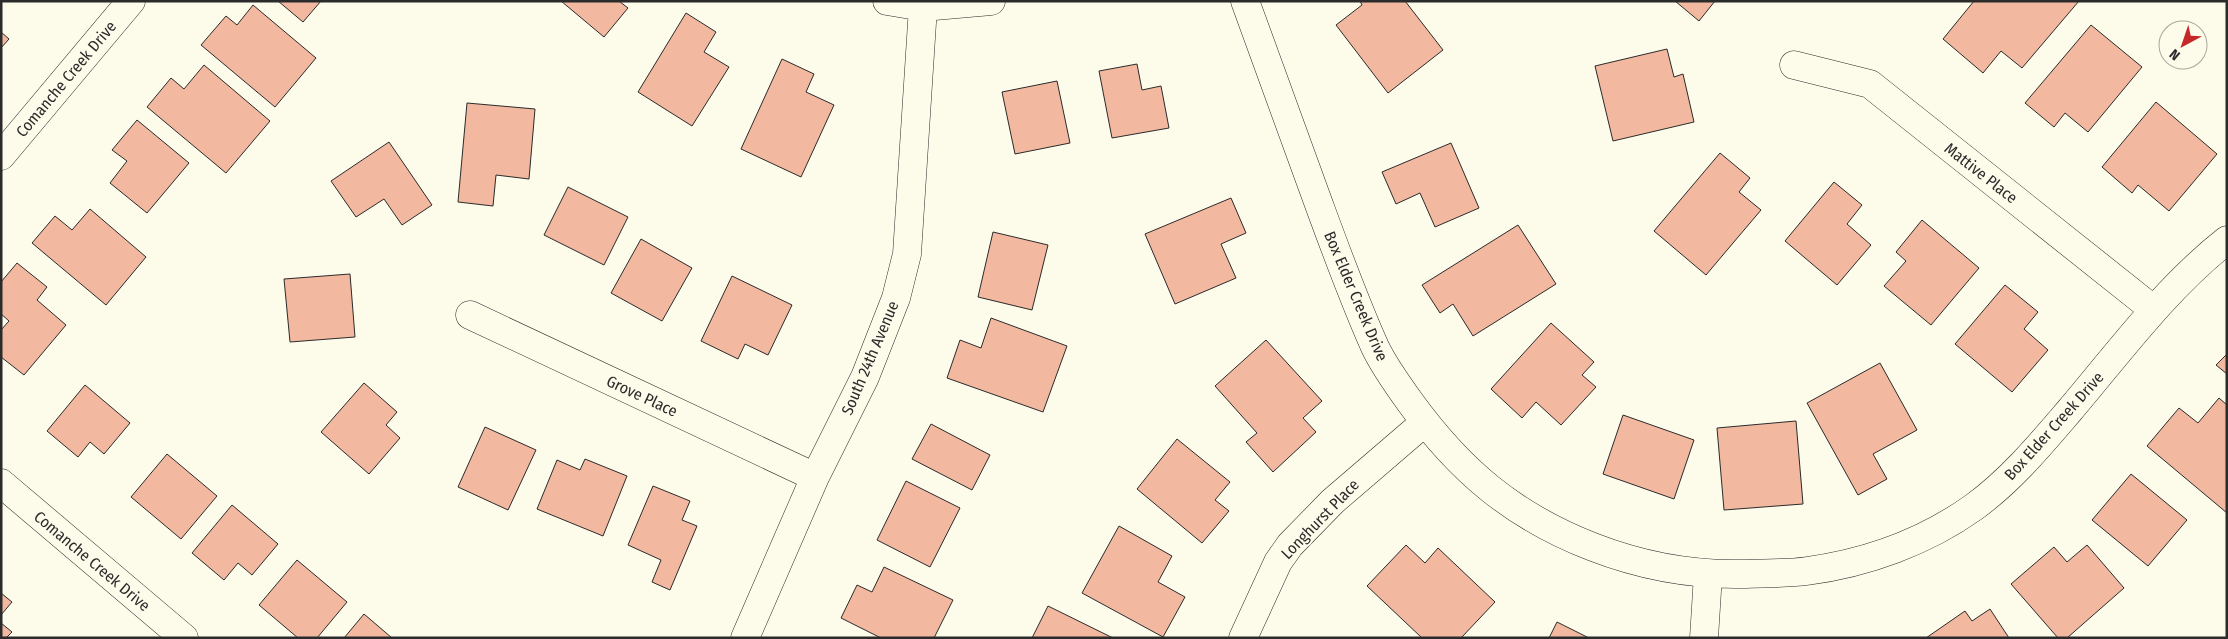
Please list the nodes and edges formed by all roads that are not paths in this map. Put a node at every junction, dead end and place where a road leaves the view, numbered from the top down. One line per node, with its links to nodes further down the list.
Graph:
1 (131, 1): 7 (street, Comanche Creek Drive)
2 (887, 1): 5 (street)
3 (991, 1): 5 (street)
4 (1245, 1): 11 (street, Box Elder Creek Drive)
5 (922, 7): 12 (street, South 24th Avenue)
6 (1794, 65): 9 (street, Mattive Place)
7 (1, 156)
8 (2227, 240): 9 (street, Box Elder Creek Drive)
9 (2154, 310): 14 (street, Box Elder Creek Drive)
10 (470, 315): 12 (street, Grove Place)
11 (1424, 422): 14 (street, Box Elder Creek Drive); 17 (street, Longhurst Place)
12 (815, 477): 16 (street, South 24th Avenue)
13 (1, 483): 15 (street, Comanche Creek Drive)
14 (1708, 575): 18 (street)
15 (184, 638)
16 (745, 638)
17 (1243, 638)
18 (1704, 638)

